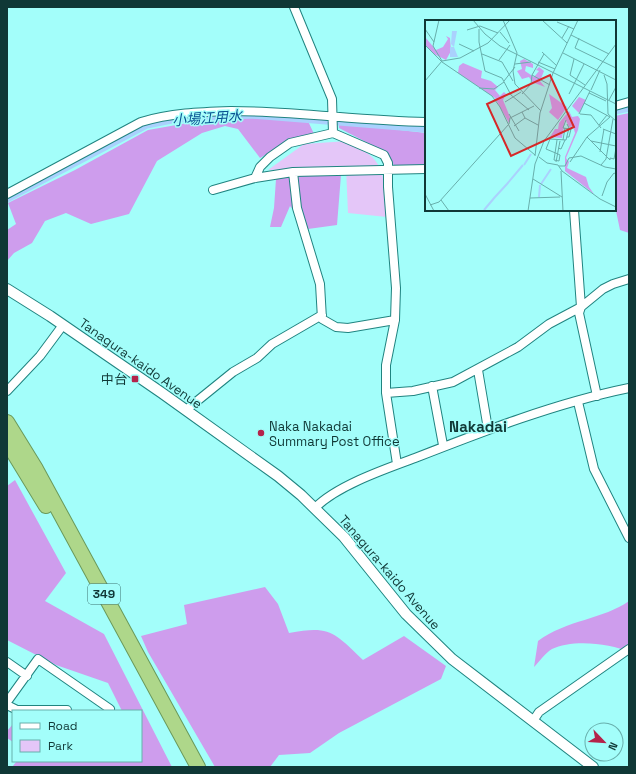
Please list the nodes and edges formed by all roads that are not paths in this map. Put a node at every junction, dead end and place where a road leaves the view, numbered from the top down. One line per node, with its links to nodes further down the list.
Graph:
1 (294, 7): 5 (street)
2 (629, 102): 3 (street)
3 (616, 106)
4 (425, 122): 5 (street)
5 (333, 123): 7 (street); 9 (street); 11 (street)
6 (425, 169): 7 (street)
7 (388, 171): 8 (street); 17 (street)
8 (293, 172): 9 (street); 16 (street)
9 (255, 178): 10 (street)
10 (213, 190)
11 (7, 194)
12 (574, 211): 15 (street)
13 (629, 279): 15 (street)
14 (7, 289): 18 (street, Tanagura-kaido Avenue)
15 (581, 307): 19 (street); 24 (street)
16 (322, 315): 17 (street); 26 (street)
17 (395, 320): 23 (street)
18 (63, 325): 22 (street); 26 (street, Tanagura-kaido Avenue)
19 (478, 370): 20 (street); 28 (street)
20 (432, 386): 23 (street); 30 (street)
21 (629, 388): 24 (street)
22 (7, 391)
23 (386, 393): 31 (street)
24 (597, 396): 25 (street)
25 (578, 402): 28 (street); 33 (street)
26 (186, 410): 32 (street, Tanagura-kaido Avenue)
27 (7, 422): 42 (highway, 349)
28 (488, 429): 30 (street)
29 (7, 442): 41 (highway, 349)
30 (444, 446): 31 (street)
31 (397, 464): 32 (street)
32 (315, 508): 40 (street, Tanagura-kaido Avenue)
33 (629, 538)
34 (629, 649): 40 (street)
35 (7, 662): 36 (street)
36 (26, 676): 37 (street); 39 (street)
37 (7, 704): 38 (street)
38 (67, 710)
39 (110, 710)
40 (533, 721): 43 (street, Tanagura-kaido Avenue)
41 (188, 767)
42 (198, 767)
43 (593, 767)

